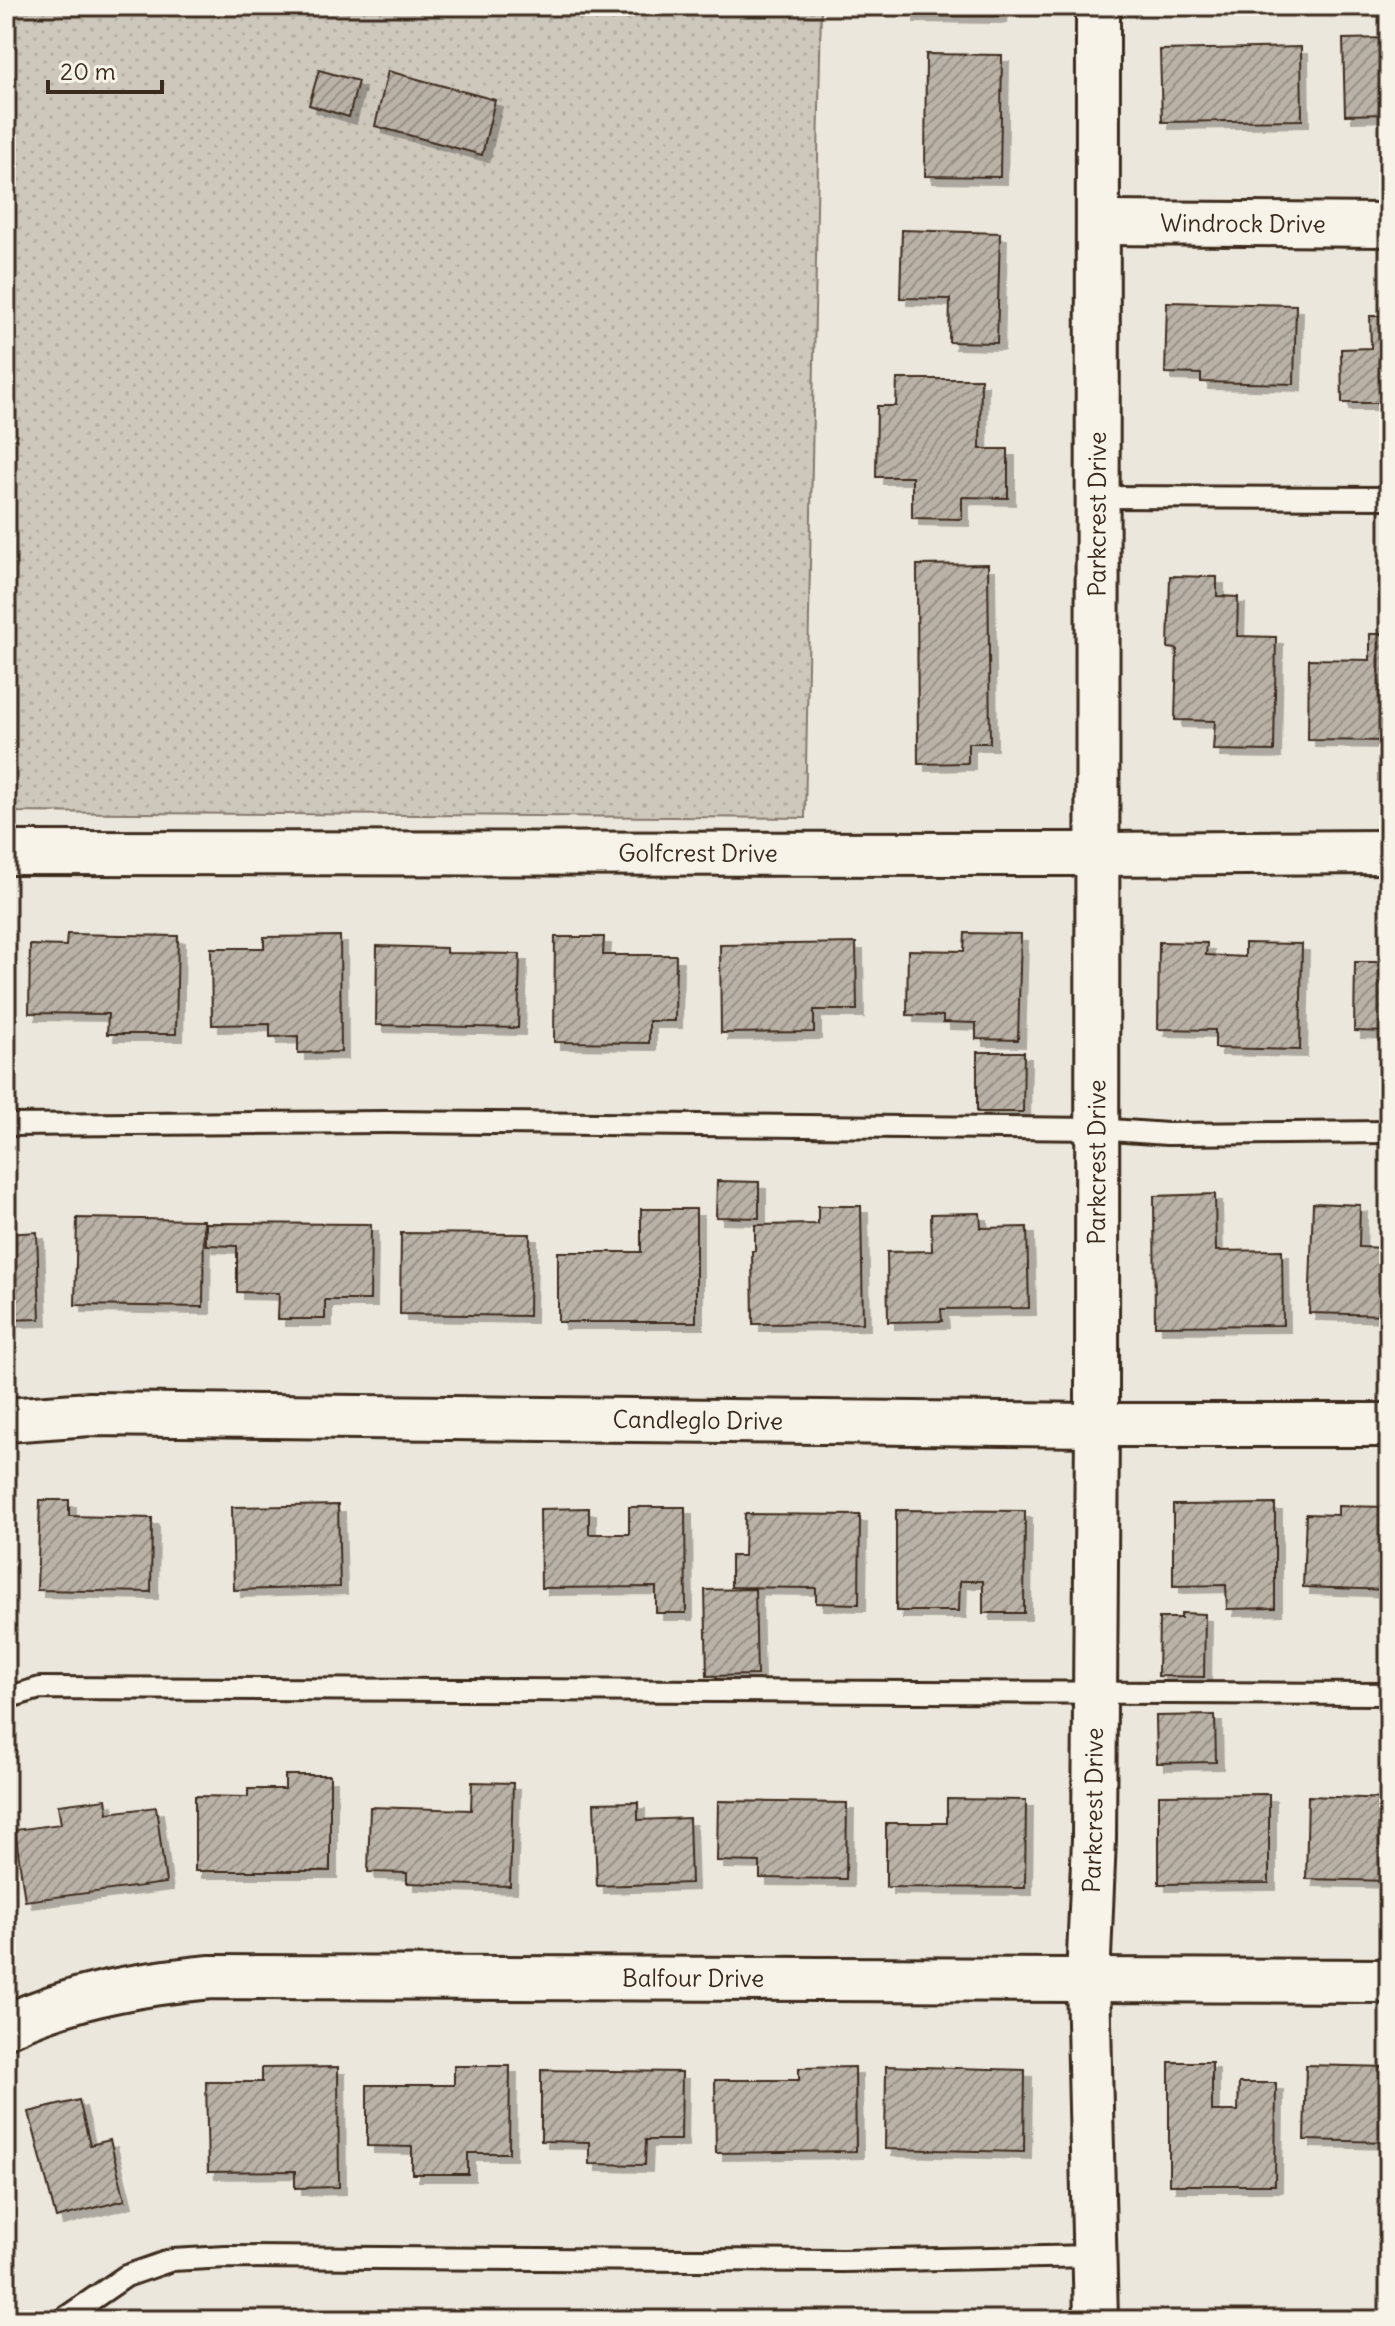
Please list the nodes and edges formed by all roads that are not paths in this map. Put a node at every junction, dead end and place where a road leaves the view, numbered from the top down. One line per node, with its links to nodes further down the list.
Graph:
1 (1098, 6): 2 (street, Parkcrest Drive)
2 (1099, 223): 3 (street, Windrock Drive); 4 (street, Parkcrest Drive)
3 (1389, 225)
4 (1098, 497): 5 (lane); 8 (street, Parkcrest Drive)
5 (1389, 498)
6 (1389, 852): 8 (street, Golfcrest Drive)
7 (6, 853): 8 (street, Golfcrest Drive)
8 (1096, 854): 10 (street, Parkcrest Drive)
9 (6, 1125): 10 (lane)
10 (1097, 1129): 11 (lane); 13 (street, Parkcrest Drive)
11 (1389, 1132)
12 (6, 1420): 13 (street, Candleglo Drive)
13 (1097, 1425): 14 (street, Candleglo Drive); 15 (street, Parkcrest Drive)
14 (1389, 1425)
15 (1095, 1691): 16 (lane); 17 (lane); 18 (street, Parkcrest Drive)
16 (1389, 1694)
17 (6, 1698)
18 (1088, 1980): 19 (street, Balfour Drive); 20 (street, Balfour Drive); 21 (street, Parkcrest Drive)
19 (1389, 1981)
20 (6, 2026)
21 (1094, 2256): 22 (lane); 23 (street, Parkcrest Drive)
22 (62, 2320)
23 (1096, 2320)

